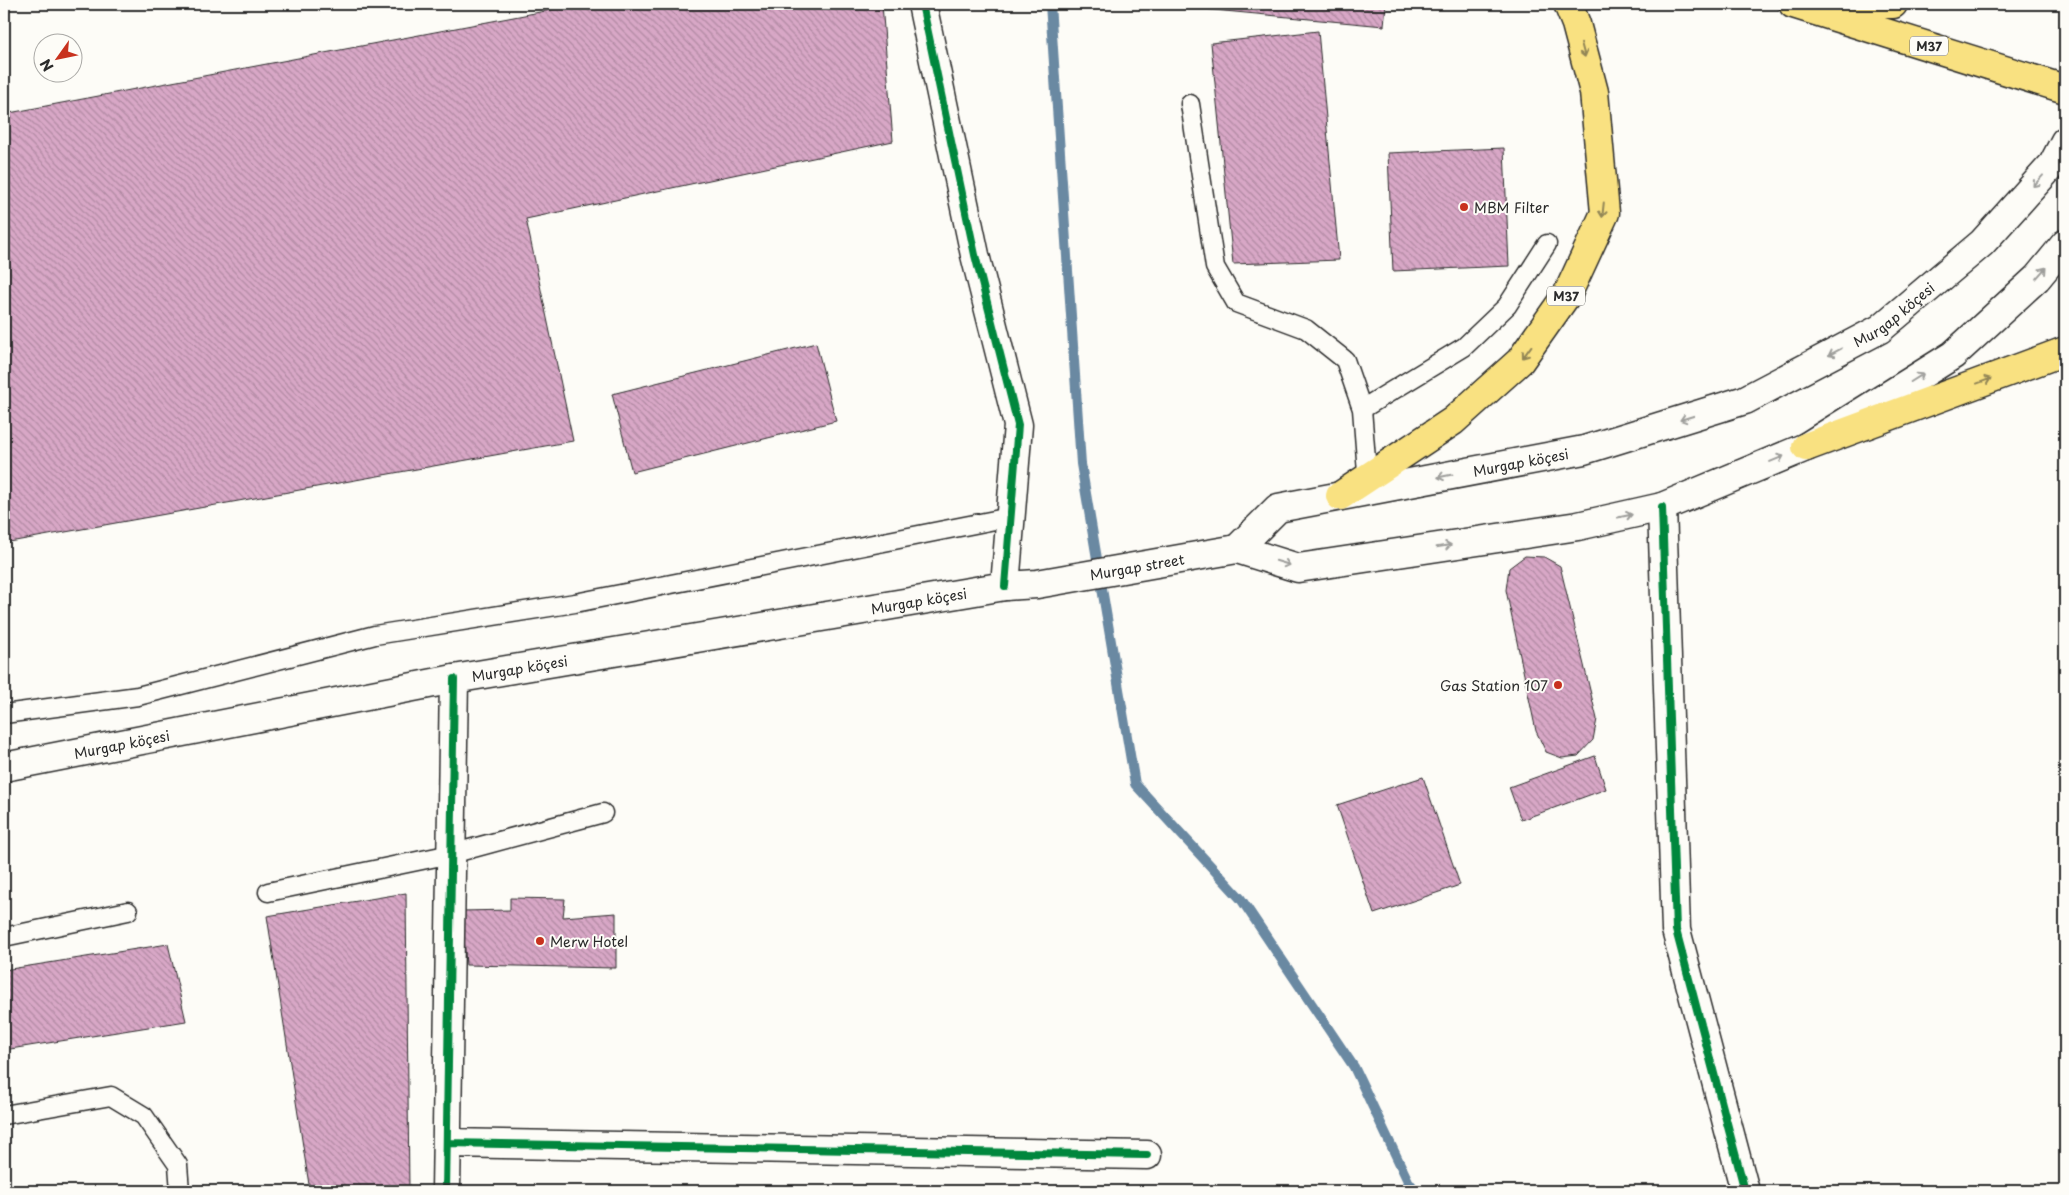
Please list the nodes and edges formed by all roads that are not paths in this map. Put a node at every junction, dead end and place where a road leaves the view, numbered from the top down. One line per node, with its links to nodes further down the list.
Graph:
1 (922, 4): 17 (main road)
2 (1568, 4): 14 (highway, M37, one-way to 14)
3 (1793, 4): 6 (highway, M37 / M37)
4 (1830, 4): 5 (highway)
5 (1893, 4)
6 (2065, 89)
7 (1190, 104): 12 (lane)
8 (2065, 141): 14 (main road, Murgap köçesi, one-way to 14)
9 (1547, 244): 12 (lane)
10 (2065, 244): 13 (main road, one-way to 10)
11 (2065, 351): 13 (highway, one-way to 11)
12 (1362, 409): 14 (lane)
13 (1806, 447): 16 (main road, one-way to 13)
14 (1368, 484): 15 (highway, M37)
15 (1340, 496): 18 (main road)
16 (1662, 507): 18 (main road, one-way to 16); 34 (main road)
17 (1010, 517): 20 (main road); 22 (lane)
18 (1236, 550): 19 (main road, Murgap street)
19 (1037, 584): 20 (main road, Murgap köçesi)
20 (1005, 586): 21 (main road, Murgap köçesi)
21 (454, 679): 23 (main road, Murgap köçesi); 25 (main road)
22 (4, 714)
23 (4, 767)
24 (603, 813): 25 (lane)
25 (451, 854): 26 (lane); 30 (main road)
26 (268, 892)
27 (128, 911): 28 (lane)
28 (4, 937)
29 (4, 1116): 32 (lane)
30 (447, 1143): 31 (main road); 33 (main road)
31 (1147, 1155)
32 (180, 1191)
33 (446, 1191)
34 (1745, 1191)

